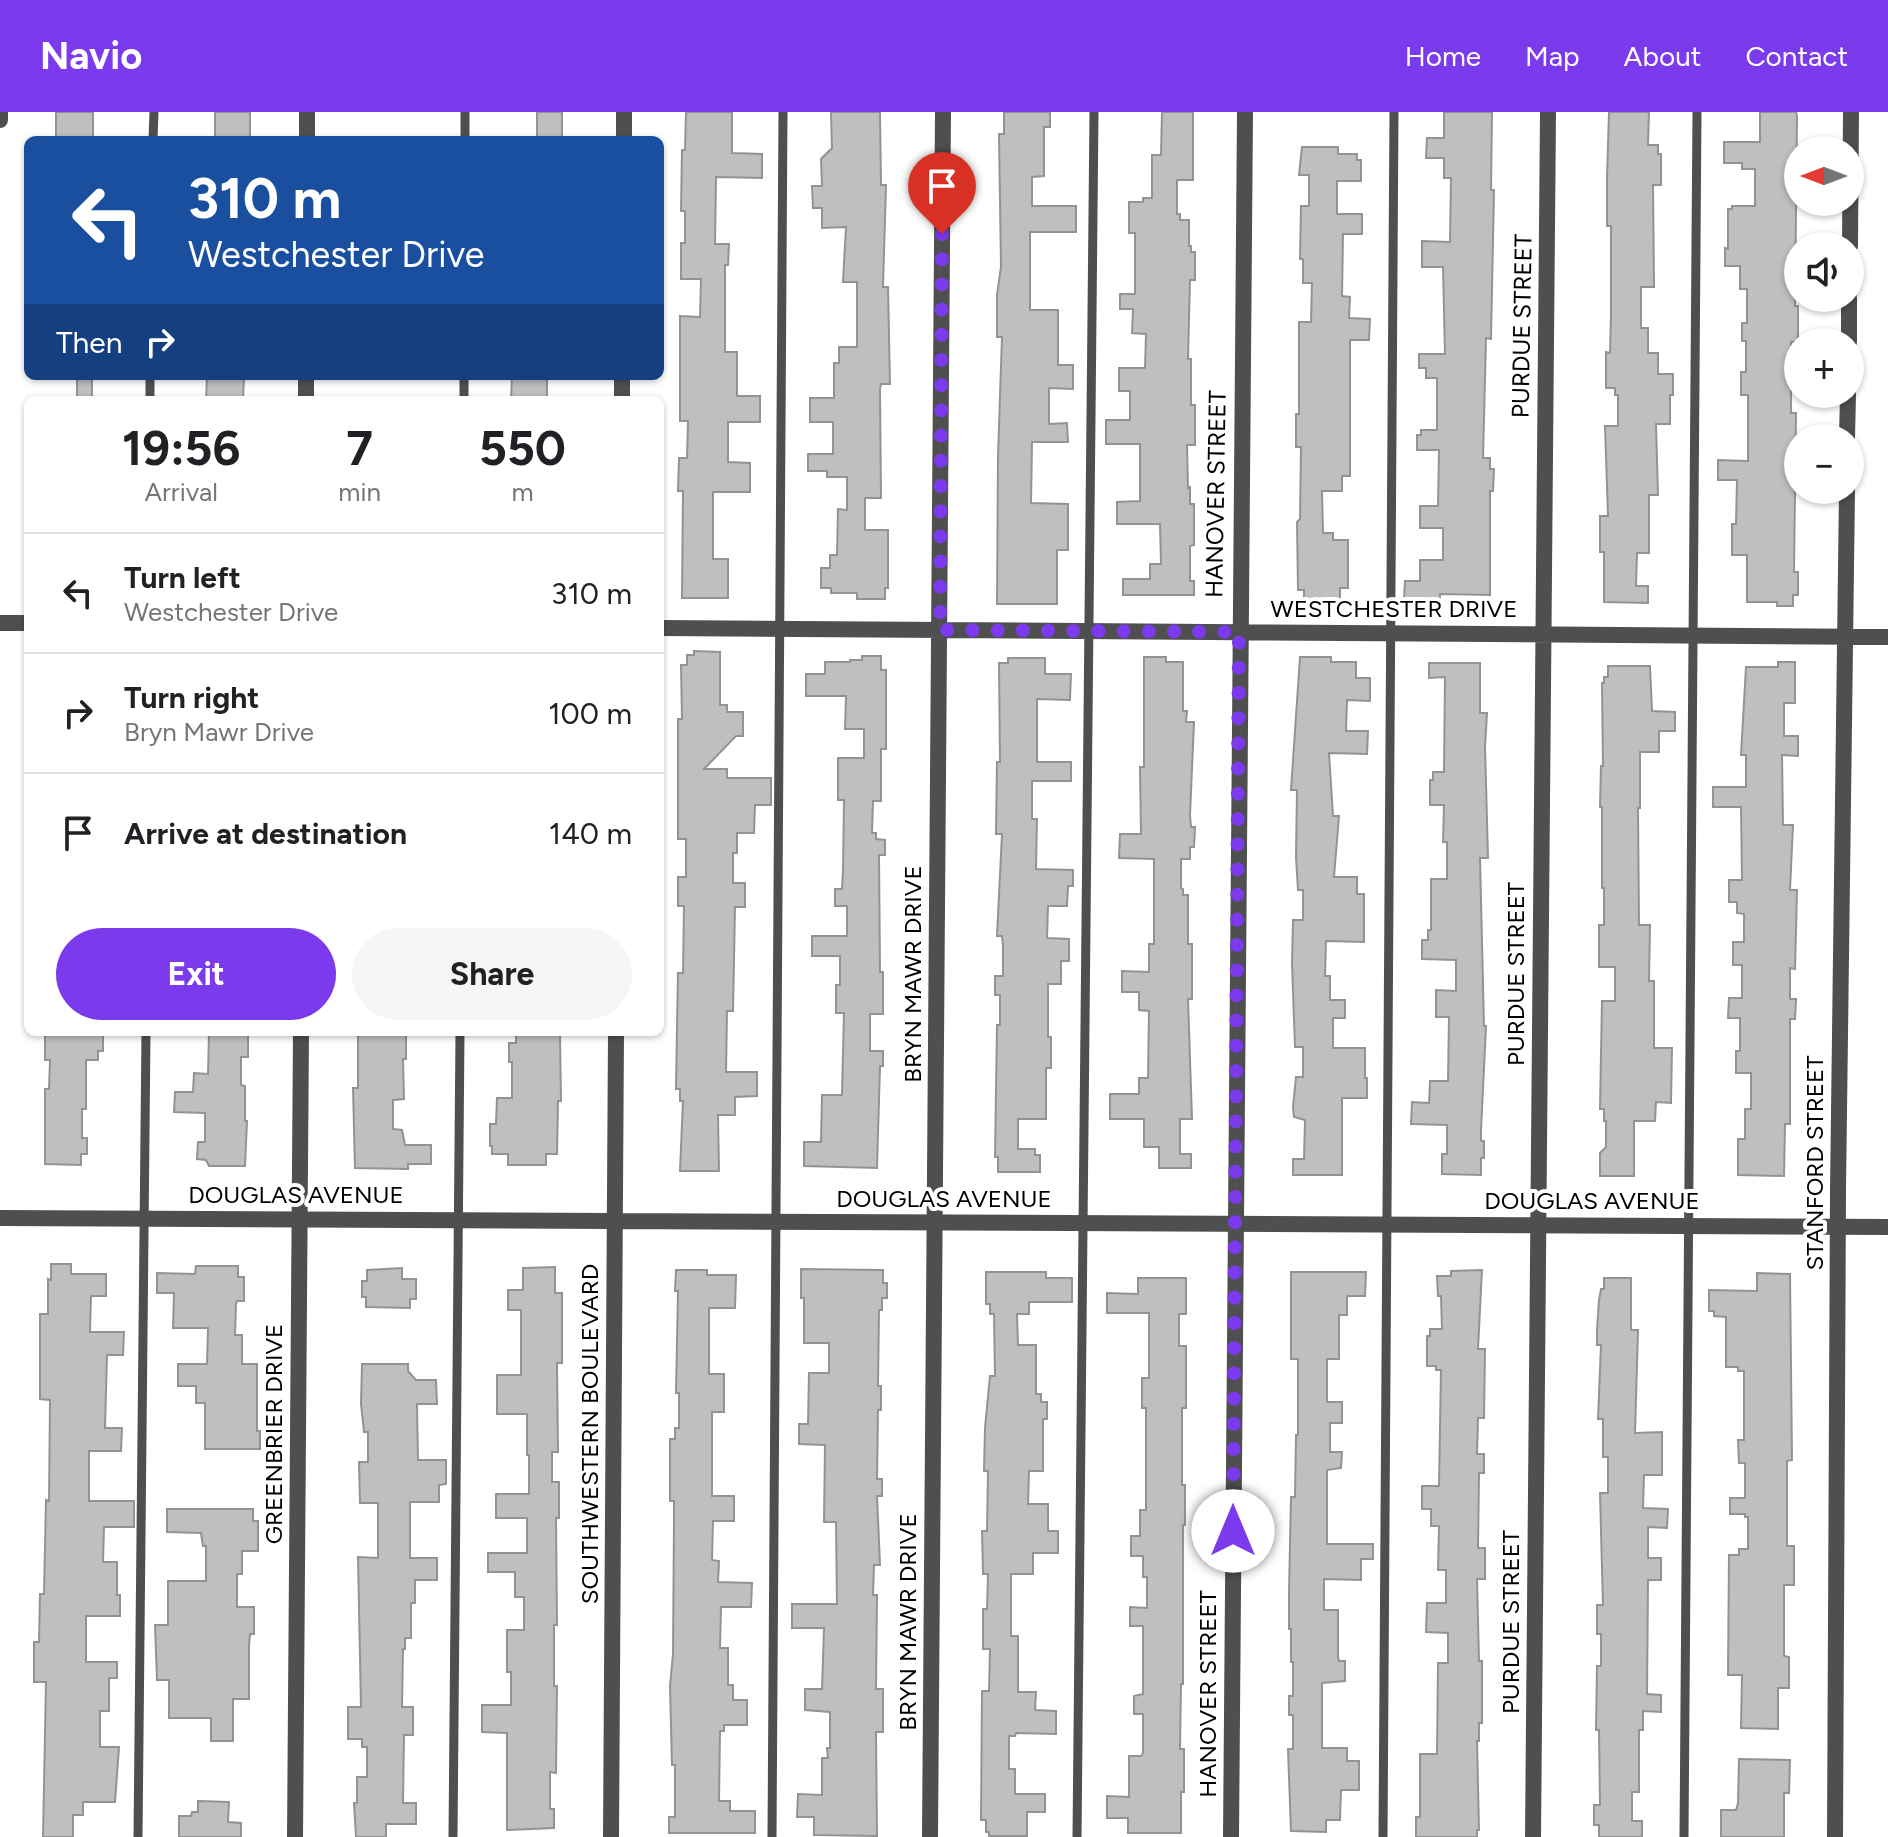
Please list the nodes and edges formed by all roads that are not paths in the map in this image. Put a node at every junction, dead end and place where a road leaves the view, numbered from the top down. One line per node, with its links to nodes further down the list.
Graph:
1 (0, 112): 14 (street)
2 (154, 112): 15 (lane)
3 (307, 112): 16 (street)
4 (465, 112): 17 (lane)
5 (624, 112): 18 (street)
6 (783, 112): 24 (lane)
7 (943, 112): 25 (street, BRYN MAWR DRIVE)
8 (1094, 112): 26 (lane)
9 (1245, 112): 27 (street, HANOVER STREET)
10 (1394, 112): 28 (lane)
11 (1548, 112): 29 (street, PURDUE STREET)
12 (1697, 112): 30 (lane)
13 (1851, 112): 19 (street)
14 (0, 120)
15 (153, 136)
16 (307, 136)
17 (465, 136)
18 (624, 136)
19 (1850, 232)
20 (1847, 504): 31 (street, STANFORD STREET)
21 (0, 623): 22 (street)
22 (24, 623)
23 (664, 628): 24 (street, WESTCHESTER DRIVE)
24 (780, 629): 25 (street, WESTCHESTER DRIVE); 42 (lane)
25 (940, 630): 26 (street, WESTCHESTER DRIVE); 43 (street, BRYN MAWR DRIVE)
26 (1088, 631): 27 (street, WESTCHESTER DRIVE); 44 (lane)
27 (1239, 632): 28 (street, WESTCHESTER DRIVE); 45 (street, HANOVER STREET)
28 (1389, 633): 29 (street, WESTCHESTER DRIVE); 48 (lane)
29 (1543, 634): 30 (street, WESTCHESTER DRIVE); 46 (street, PURDUE STREET)
30 (1694, 635): 31 (street, WESTCHESTER DRIVE); 47 (lane)
31 (1845, 636): 32 (street, WESTCHESTER DRIVE); 49 (street, STANFORD STREET)
32 (1888, 637)
33 (146, 1036): 38 (lane)
34 (301, 1036): 39 (street, GREENBRIER DRIVE)
35 (460, 1036): 40 (lane)
36 (616, 1036): 41 (street, SOUTHWESTERN BOULEVARD)
37 (0, 1218): 38 (street, DOUGLAS AVENUE)
38 (145, 1218): 39 (street, DOUGLAS AVENUE); 51 (lane)
39 (299, 1219): 40 (street, DOUGLAS AVENUE); 52 (street, GREENBRIER DRIVE)
40 (458, 1220): 41 (street, DOUGLAS AVENUE); 53 (lane)
41 (615, 1220): 42 (street, DOUGLAS AVENUE); 54 (street, SOUTHWESTERN BOULEVARD)
42 (777, 1222): 43 (street, DOUGLAS AVENUE); 55 (lane)
43 (935, 1223): 44 (street, DOUGLAS AVENUE); 56 (street, BRYN MAWR DRIVE)
44 (1083, 1224): 45 (street, DOUGLAS AVENUE); 57 (lane)
45 (1236, 1225): 48 (street, DOUGLAS AVENUE); 58 (street, HANOVER STREET)
46 (1538, 1225): 47 (street, DOUGLAS AVENUE); 48 (street, DOUGLAS AVENUE); 60 (street, PURDUE STREET)
47 (1689, 1225): 49 (street, DOUGLAS AVENUE); 61 (lane)
48 (1386, 1226): 59 (lane)
49 (1838, 1227): 50 (street, DOUGLAS AVENUE); 62 (street, STANFORD STREET)
50 (1888, 1227)
51 (138, 1837)
52 (295, 1837)
53 (453, 1837)
54 (611, 1837)
55 (772, 1837)
56 (930, 1837)
57 (1077, 1837)
58 (1231, 1837)
59 (1383, 1837)
60 (1533, 1837)
61 (1684, 1837)
62 (1835, 1837)

